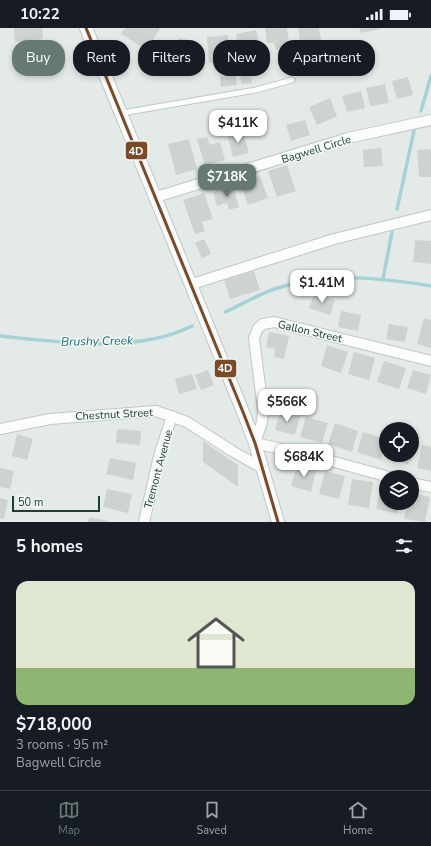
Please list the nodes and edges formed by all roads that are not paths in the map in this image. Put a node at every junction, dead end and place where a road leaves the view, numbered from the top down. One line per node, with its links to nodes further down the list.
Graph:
1 (86, 28): 3 (street)
2 (292, 80): 3 (lane)
3 (122, 113): 5 (street)
4 (431, 120): 5 (street, Bagwell Circle)
5 (156, 197): 7 (street)
6 (431, 214): 7 (street)
7 (192, 284): 11 (street)
8 (431, 361): 11 (street, Gallon Street)
9 (172, 416): 10 (street, Chestnut Street); 12 (street, Chestnut Street); 16 (street, Tremont Avenue)
10 (0, 429)
11 (255, 443): 12 (street); 13 (street)
12 (262, 468): 17 (street)
13 (379, 474)
14 (419, 484): 15 (street)
15 (431, 487)
16 (144, 522)
17 (278, 522)

